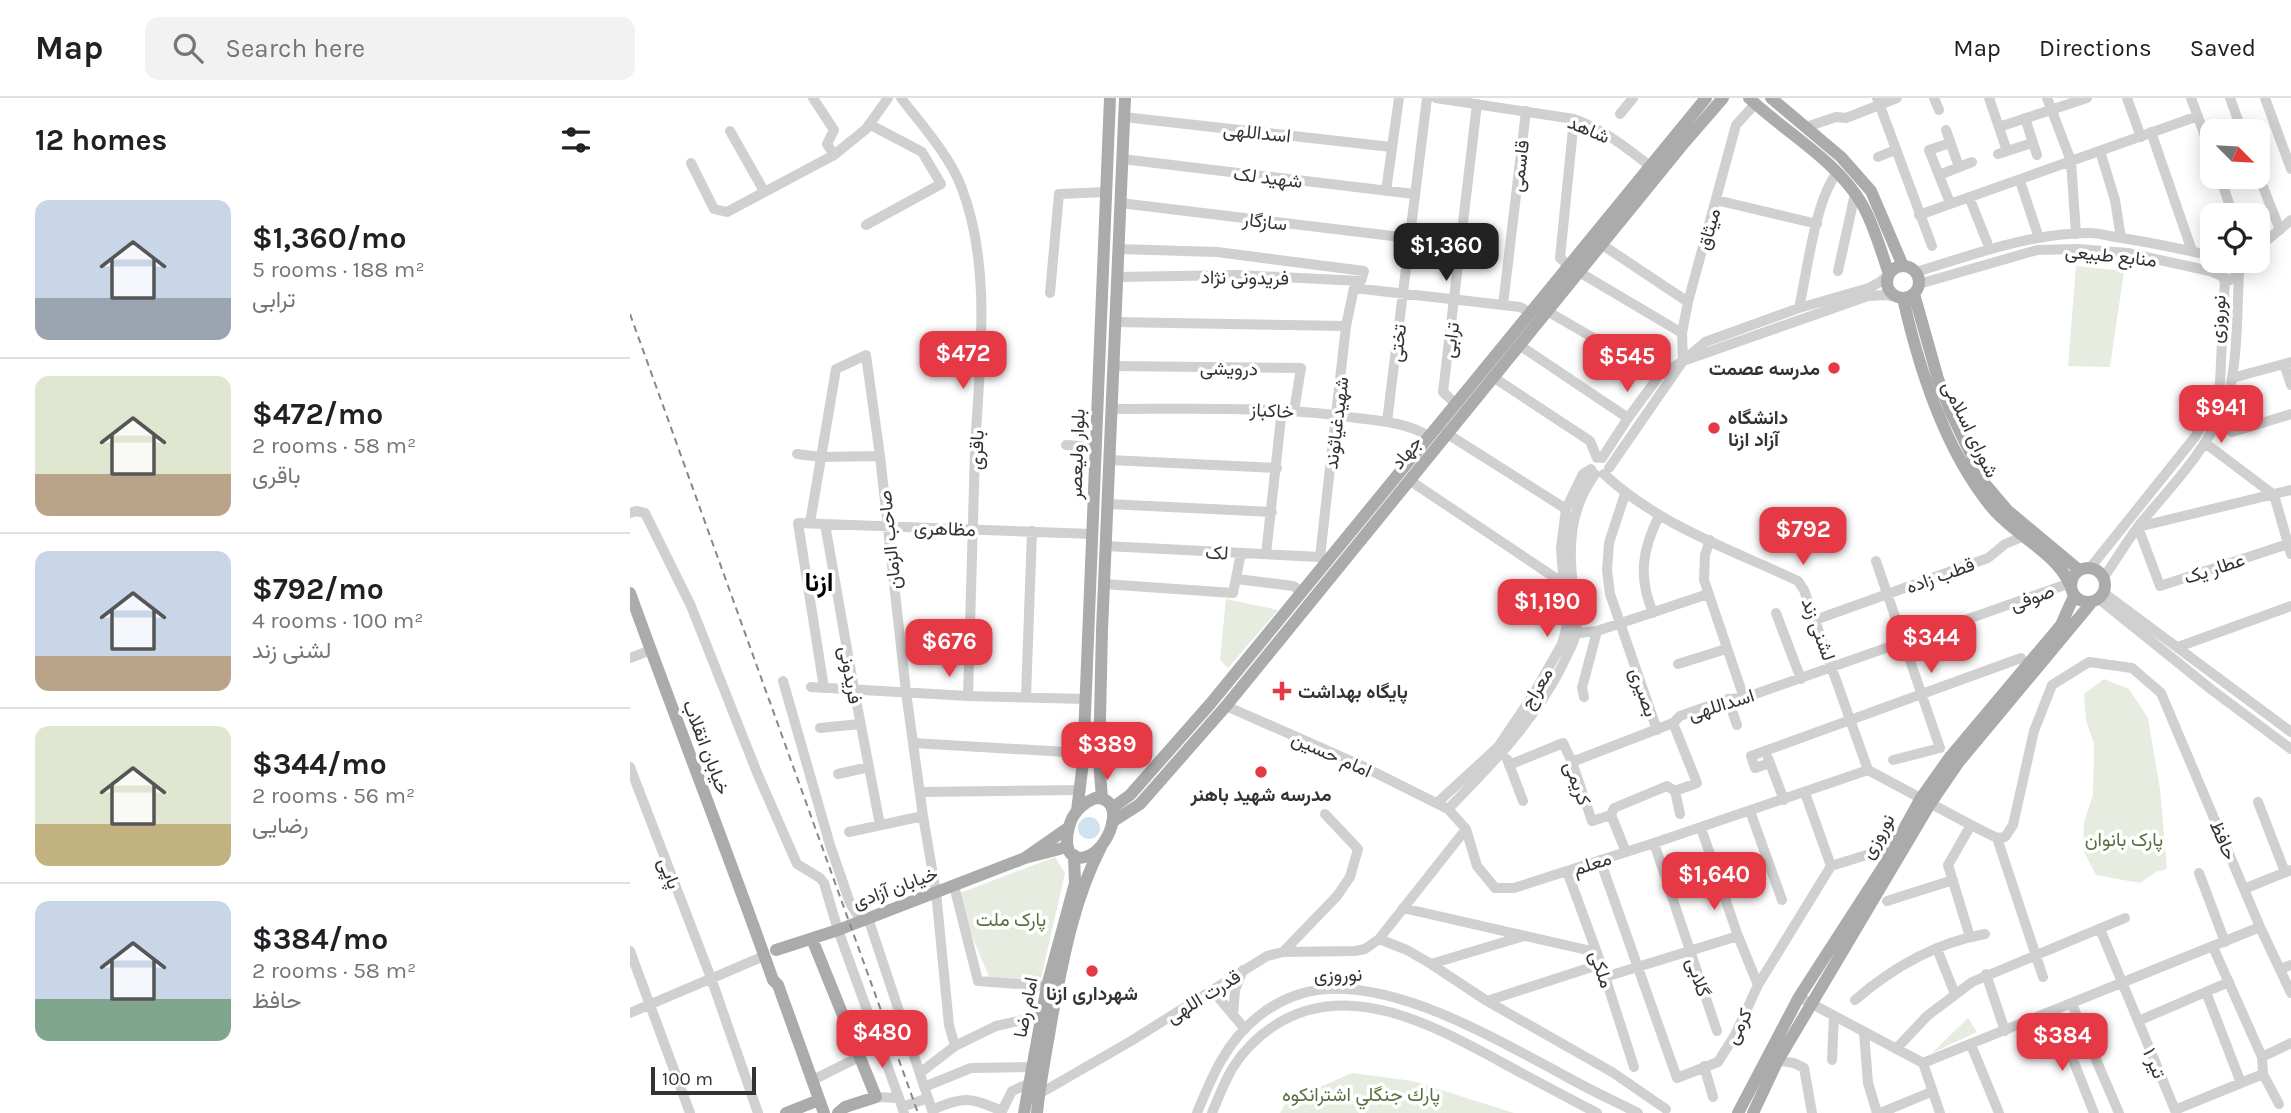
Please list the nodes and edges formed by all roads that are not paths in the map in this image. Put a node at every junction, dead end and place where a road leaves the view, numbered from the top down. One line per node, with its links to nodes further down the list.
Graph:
1 (813, 98): 49 (street)
2 (901, 98): 152 (street, باقری)
3 (1110, 98): 64 (main road, بلوار ولیعصر)
4 (1125, 98): 31 (main road, بلوار ولیعصر)
5 (1399, 98): 45 (street)
6 (1427, 98): 65 (street, تختی)
7 (1436, 98): 25 (street, شاهد)
8 (1633, 98): 29 (street)
9 (1706, 98): 55 (main road, جهاد)
10 (1723, 98): 82 (main road, جهاد)
11 (1771, 98): 37 (main road)
12 (1897, 98): 24 (street)
13 (1934, 98): 26 (street)
14 (1989, 98): 38 (street)
15 (2047, 98): 27 (street)
16 (2087, 98): 27 (street)
17 (2127, 98): 42 (street)
18 (2191, 98): 30 (street)
19 (2230, 98): 35 (street)
20 (2265, 98): 57 (street)
21 (885, 99): 36 (street)
22 (1752, 101): 58 (main road); 68 (street, میثاق)
23 (1499, 102): 25 (street, شاهد); 28 (street, شاهد)
24 (1878, 102): 37 (street); 46 (street)
25 (1477, 104): 101 (street, ترابی)
26 (1939, 110)
27 (2052, 110): 32 (street); 52 (street)
28 (1526, 111): 33 (street, شاهد); 103 (street, قاسمی)
29 (1620, 114)
30 (2199, 116): 34 (street); 41 (street)
31 (1124, 117): 45 (street, اسداللهی); 51 (main road, بلوار ولیعصر)
32 (2025, 118): 38 (street); 44 (street)
33 (1574, 119): 55 (street, شاهد); 89 (street)
34 (2200, 119)
35 (2238, 119)
36 (869, 124): 49 (street); 74 (street)
37 (1806, 127): 88 (main road)
38 (1999, 127): 44 (street)
39 (1946, 130): 43 (street)
40 (730, 131): 62 (street)
41 (2151, 132): 42 (street); 85 (street)
42 (2141, 137): 47 (street)
43 (1950, 143): 56 (street); 59 (street)
44 (2032, 143): 48 (street)
45 (1391, 147): 63 (street)
46 (1895, 150): 50 (street); 71 (street)
47 (2100, 151): 52 (street); 78 (street)
48 (2037, 155)
49 (834, 156): 62 (street)
50 (1878, 157)
51 (1122, 159): 63 (street, شهید لک); 69 (main road, بلوار ولیعصر)
52 (2071, 161): 60 (street); 76 (street)
53 (1972, 162): 56 (street)
54 (691, 163): 62 (street)
55 (1651, 167): 89 (main road, جهاد)
56 (1959, 167): 59 (street)
57 (2291, 169)
58 (1837, 173): 66 (main road); 73 (street)
59 (1939, 174): 70 (street)
60 (2020, 180): 67 (street); 80 (street)
61 (2264, 189): 75 (street)
62 (764, 191)
63 (1386, 191): 65 (street, شهید لک)
64 (1106, 192): 100 (street); 131 (main road, بلوار ولیعصر)
65 (1414, 194): 77 (street, تختی)
66 (1855, 194): 90 (street); 94 (main road)
67 (1969, 197): 70 (street); 81 (street)
68 (1716, 201): 73 (street); 102 (street, میثاق)
69 (1120, 203): 77 (street, سازگار); 84 (main road, بلوار ولیعصر)
70 (1950, 203): 71 (street)
71 (1919, 215): 83 (street)
72 (2291, 220): 75 (street)
73 (1817, 224): 104 (street)
74 (866, 226)
75 (2280, 230): 79 (street)
76 (2076, 234): 78 (street, منابع طبیعی); 80 (street, منابع طبیعی)
77 (1409, 238): 99 (street, تختی)
78 (2121, 238): 85 (street, منابع طبیعی)
79 (2270, 238)
80 (2039, 239): 98 (street, منابع طبیعی)
81 (1987, 242)
82 (1601, 244): 89 (main road, جهاد); 102 (street)
83 (1932, 246)
84 (1118, 249): 87 (street); 96 (main road, بلوار ولیعصر)
85 (2192, 251): 86 (street, منابع طبیعی)
86 (2200, 253)
87 (1238, 254): 95 (street); 95 (street, فریدونی نژاد)
88 (1903, 266): 94 (main road); 98 (main road)
89 (1574, 269): 105 (main road, جهاد); 106 (main road, جهاد); 109 (street)
90 (1838, 271)
91 (2221, 273): 97 (street, نوروزی)
92 (2237, 273): 97 (street)
93 (2239, 273): 116 (street, نوروزی)
94 (1889, 274): 98 (main road); 104 (street)
95 (1237, 275): 96 (street, فریدونی نژاد)
96 (1117, 277): 107 (main road, بلوار ولیعصر)
97 (2223, 277): 98 (street, منابع طبیعی); 164 (street, نوروزی)
98 (1910, 289): 111 (street); 156 (main road, شورای اسلامی); 164 (main road, شورای اسلامی)
99 (1403, 292): 101 (street); 108 (street, شهید‌غیاثوند); 125 (street, تختی)
100 (1050, 293)
101 (1455, 300): 103 (street); 118 (street, ترابی)
102 (1688, 302): 109 (street, میثاق)
103 (1503, 304): 106 (street)
104 (1799, 308): 111 (street)
105 (1547, 311): 110 (main road, جهاد); 114 (street)
106 (1529, 312): 118 (main road, جهاد)
107 (1115, 322): 108 (street); 113 (main road, بلوار ولیعصر)
108 (1346, 326): 123 (street, شهید‌غیاثوند)
109 (1682, 334): 111 (street, میثاق)
110 (1519, 345): 115 (main road, جهاد); 124 (street)
111 (1683, 361): 114 (street); 138 (street)
112 (2288, 363): 116 (street); 117 (street)
113 (1113, 366): 119 (main road, بلوار ولیعصر); 121 (street, درویشی)
114 (1659, 376): 124 (street)
115 (1493, 377): 127 (main road, جهاد); 136 (street, لشنی زند)
116 (2232, 378): 129 (street, نوروزی)
117 (2291, 385)
118 (1455, 403): 128 (main road, جهاد)
119 (1112, 409): 120 (street, خاکباز); 132 (main road, بلوار ولیعصر)
120 (1282, 409): 121 (street, خاکباز); 137 (street)
121 (1294, 411): 123 (street, خاکباز)
122 (2291, 414): 126 (street)
123 (1337, 415): 125 (street, خاکباز); 162 (street, شهید‌غیاثوند)
124 (1628, 418): 136 (street)
125 (1387, 422): 128 (street, خاکباز)
126 (2232, 432)
127 (1446, 433): 139 (main road, جهاد); 144 (street)
128 (1428, 436): 154 (main road, جهاد)
129 (2205, 443): 142 (street); 151 (street, نوروزی)
130 (1066, 445): 131 (street)
131 (1096, 447): 132 (main road); 155 (main road, بلوار ولیعصر)
132 (1110, 453): 137 (street); 143 (main road, بلوار ولیعصر)
133 (797, 454): 135 (street)
134 (880, 456): 135 (street); 135 (street, صاحب الزمان); 150 (street, صاحب الزمان)
135 (821, 457): 148 (street)
136 (1600, 458): 138 (street, لشنی زند); 138 (street)
137 (1277, 468): 145 (street)
138 (1600, 471): 141 (street, لشنی زند); 144 (street, معراج); 182 (street, معراج)
139 (1409, 480): 154 (main road, جهاد); 167 (street)
140 (2291, 490): 142 (street)
141 (1625, 494): 147 (street, لشنی زند); 179 (street, بصیری)
142 (2274, 495): 151 (street); 159 (street)
143 (1108, 504): 145 (street); 158 (main road, بلوار ولیعصر)
144 (1566, 509): 167 (street, معراج)
145 (1272, 512): 161 (street)
146 (630, 513): 277 (street)
147 (1659, 516): 157 (street, لشنی زند); 176 (street)
148 (810, 523): 149 (street, مظاهری); 194 (street, مظاهری)
149 (825, 523): 150 (street, مظاهری); 195 (street, فریدونی)
150 (887, 526): 152 (street, مظاهری); 196 (street, صاحب الزمان)
151 (2138, 527): 159 (street, عطار یک); 165 (street, نوروزی)
152 (972, 529): 153 (street, مظاهری); 198 (street, باقری)
153 (1032, 531): 155 (street, مظاهری); 199 (street)
154 (1360, 531): 162 (main road, جهاد); 180 (main road, جهاد)
155 (1092, 534): 202 (main road, بلوار ولیعصر)
156 (2022, 537): 164 (main road, شورای اسلامی); 172 (street, قطب زاده)
157 (1710, 540): 171 (street); 178 (street, لشنی زند)
158 (1106, 546): 160 (street, لک); 168 (main road, بلوار ولیعصر)
159 (2289, 549)
160 (1241, 553): 161 (street, لک); 166 (street)
161 (1266, 554): 162 (street, لک)
162 (1323, 560): 169 (main road, جهاد)
163 (1876, 561): 172 (street)
164 (2078, 576): 165 (main road); 173 (main road); 183 (street, صوفی)
165 (2104, 577): 174 (main road)
166 (1237, 579): 168 (street); 169 (street)
167 (1563, 583): 182 (street, معراج)
168 (1104, 584): 218 (main road, بلوار ولیعصر)
169 (1302, 592): 180 (main road, جهاد)
170 (630, 593): 186 (main road, خیابان انقلاب)
171 (1708, 594): 176 (street); 185 (street)
172 (1888, 594): 178 (street, قطب زاده); 183 (street)
173 (2074, 596): 174 (main road); 235 (main road, نوروزی)
174 (2098, 598): 184 (street); 213 (street); 235 (main road, نوروزی)
175 (2291, 606): 184 (street)
176 (1653, 613): 179 (street)
177 (1776, 613): 191 (street)
178 (1815, 620): 190 (street, لشنی زند)
179 (1621, 623): 181 (street); 210 (street, بصیری)
180 (1280, 629): 204 (main road, جهاد); 232 (main road, جهاد)
181 (1597, 631): 182 (street); 200 (street)
182 (1571, 634): 215 (street, معراج); 237 (street, معراج)
183 (1905, 642): 190 (street, صوفی); 197 (street)
184 (2178, 648): 211 (street)
185 (1726, 649): 189 (street); 201 (street)
186 (651, 650): 187 (street); 291 (main road, خیابان انقلاب)
187 (630, 658)
188 (2021, 658): 197 (street)
189 (1678, 664)
190 (1833, 668): 191 (street, اسداللهی); 205 (street, لشنی زند)
191 (1801, 679): 201 (street, اسداللهی)
192 (783, 681): 274 (street)
193 (811, 687): 194 (street)
194 (824, 688): 195 (street)
195 (854, 689): 196 (street); 207 (street, فریدونی)
196 (906, 692): 198 (street); 212 (street, صاحب الزمان)
197 (1922, 695): 205 (street); 217 (street)
198 (968, 696): 199 (street)
199 (1026, 697): 202 (street)
200 (1584, 697)
201 (1744, 698): 203 (street, اسداللهی)
202 (1086, 699): 216 (main road, بلوار ولیعصر)
203 (1728, 699): 206 (street, اسداللهی); 208 (street)
204 (1226, 706): 232 (main road, جهاد); 237 (street, امام حسین)
205 (1852, 718): 214 (street); 225 (street, لشنی زند)
206 (1673, 723): 210 (street, اسداللهی); 228 (street)
207 (860, 724): 209 (street); 224 (street, فریدونی)
208 (1737, 725)
209 (820, 728)
210 (1657, 730): 220 (street, اسداللهی)
211 (2291, 732)
212 (913, 743): 216 (street); 229 (street, صاحب الزمان)
213 (2291, 750): 219 (street)
214 (1765, 751): 221 (street); 221 (street)
215 (1504, 752): 222 (street); 239 (street, معراج)
216 (1083, 757): 218 (main road); 227 (main road, بلوار ولیعصر)
217 (1893, 760)
218 (1099, 761): 231 (main road, بلوار ولیعصر)
219 (2291, 761)
220 (1572, 762): 222 (street, کریمی); 244 (street, کریمی)
221 (1770, 763): 233 (street)
222 (1509, 765): 234 (street)
223 (630, 767): 302 (street, پاپی)
224 (869, 767): 226 (street); 247 (street, فریدونی)
225 (1868, 770): 230 (street, معلم); 235 (street)
226 (838, 774)
227 (1080, 790): 229 (street); 240 (main road, بلوار ولیعصر)
228 (1675, 791): 243 (street); 244 (street)
229 (920, 792): 245 (street, صاحب الزمان)
230 (1805, 793): 233 (street, معلم); 261 (street)
231 (1102, 798): 238 (main road); 240 (main road)
232 (1135, 799): 238 (main road, جهاد); 246 (main road, جهاد)
233 (1784, 800): 241 (street, معلم)
234 (1523, 801)
235 (1926, 801): 248 (street); 311 (main road, نوروزی)
236 (2258, 802): 263 (street)
237 (1437, 803): 239 (street, معلم)
238 (1112, 808): 246 (main road)
239 (1448, 809): 251 (street, معلم)
240 (1077, 811): 249 (main road)
241 (1750, 811): 250 (street, معلم); 269 (street)
242 (1325, 814): 289 (street)
243 (1680, 814)
244 (1611, 815): 257 (street, کریمی)
245 (923, 816): 247 (street); 268 (street, صاحب الزمان)
246 (1112, 822): 255 (main road)
247 (880, 825): 252 (street)
248 (1971, 825): 253 (street); 265 (street)
249 (1068, 828): 256 (main road); 259 (main road)
250 (1700, 828): 254 (street, معلم); 280 (street)
251 (1466, 829): 262 (street, معلم); 271 (street)
252 (849, 832)
253 (1997, 838): 267 (street, حافظ); 292 (street)
254 (1654, 843): 257 (street, معلم); 287 (street, گلابی)
255 (1101, 847): 256 (main road); 272 (main road)
256 (1070, 851): 259 (main road); 272 (main road)
257 (1626, 852): 260 (street, معلم)
258 (1876, 852): 261 (street)
259 (1025, 858): 266 (main road, خیابان آزادی)
260 (1600, 860): 262 (street, معلم); 296 (street, کرمی)
261 (1831, 866): 305 (street, کرمی)
262 (1567, 871): 290 (street, ملکی)
263 (2288, 871): 267 (street)
264 (2199, 873): 284 (street)
265 (1953, 880): 270 (street); 281 (street)
266 (954, 886): 268 (main road, خیابان آزادی); 306 (street)
267 (2244, 889): 275 (street, حافظ)
268 (936, 892): 274 (main road, خیابان آزادی); 328 (street, صاحب الزمان)
269 (1782, 900)
270 (1888, 901)
271 (1403, 908): 279 (street); 283 (street)
272 (1071, 912): 306 (main road, امام رضا); 345 (main road, امام رضا)
273 (2125, 918): 276 (street)
274 (864, 919): 277 (main road, خیابان آزادی); 338 (street)
275 (2260, 927): 284 (street); 298 (street, حافظ)
276 (2100, 929): 292 (street); 304 (street, تیر ۱)
277 (838, 930): 282 (main road, خیابان آزادی); 351 (street)
278 (1985, 934): 281 (street)
279 (1524, 936): 290 (street); 293 (street)
280 (1738, 936): 287 (street); 305 (street)
281 (1970, 937): 286 (street)
282 (812, 939): 291 (main road, خیابان آزادی); 330 (main road)
283 (1379, 939): 289 (street, قدرت اللهی); 293 (street)
284 (2225, 942): 285 (street)
285 (2213, 947): 303 (street); 304 (street)
286 (1937, 949): 310 (street); 312 (street)
287 (1691, 950): 296 (street); 323 (street, گلابی)
288 (630, 951): 315 (street)
289 (1283, 952): 297 (street, قدرت اللهی)
290 (1597, 952): 294 (street, ملکی)
291 (770, 953): 302 (street, خیابان آزادی); 340 (main road)
292 (2035, 954): 299 (street); 301 (street)
293 (1431, 964): 313 (street)
294 (1601, 964): 300 (street, ملکی); 313 (street)
295 (2291, 965): 298 (street)
296 (1637, 967): 300 (street); 335 (street, کرمی)
297 (1243, 970): 307 (street, قدرت اللهی); 317 (street)
298 (2280, 970): 309 (street, حافظ)
299 (1986, 974): 310 (street); 324 (street)
300 (1605, 977): 337 (street, ملکی)
301 (2043, 977)
302 (711, 978): 315 (street, خیابان آزادی); 357 (street, پاپی)
303 (2229, 982): 308 (street); 331 (street)
304 (2122, 984): 314 (street); 320 (street, تیر ۱)
305 (1758, 985): 335 (street, کرمی)
306 (1047, 986): 318 (main road, امام رضا)
307 (1212, 990): 317 (street); 345 (street, قدرت اللهی)
308 (2206, 992): 320 (street); 342 (street)
309 (2291, 993)
310 (1955, 994): 329 (street)
311 (1805, 1000): 319 (street); 332 (main road, نوروزی)
312 (1855, 1000)
313 (1487, 1002): 352 (street)
314 (2072, 1004): 324 (street); 373 (street)
315 (650, 1006): 316 (street, خیابان آزادی); 356 (street)
316 (630, 1013)
317 (1233, 1015): 322 (street)
318 (1042, 1016): 328 (street); 336 (main road, امام رضا)
319 (1834, 1016): 325 (street); 333 (street)
320 (2138, 1021): 342 (street, تیر ۱)
321 (2058, 1022): 372 (street)
322 (1245, 1029): 362 (street, نوروزی); 365 (street, نوروزی)
323 (1717, 1031)
324 (2005, 1031): 327 (street)
325 (1864, 1032): 329 (street); 369 (street)
326 (2291, 1043): 331 (street)
327 (1971, 1045): 334 (street); 371 (street)
328 (955, 1046): 338 (street)
329 (1896, 1049): 334 (street)
330 (859, 1057): 340 (street); 346 (main road)
331 (2262, 1057): 339 (street)
332 (1772, 1060): 366 (main road, نوروزی); 367 (main road, نوروزی); 368 (street)
333 (1832, 1060)
334 (1923, 1063): 344 (street)
335 (1704, 1066): 347 (street)
336 (1033, 1067): 341 (main road, امام رضا); 343 (street)
337 (1634, 1067)
338 (920, 1073): 343 (street)
339 (2263, 1074): 342 (street, تیر ۱); 350 (street)
340 (813, 1080): 349 (main road)
341 (1030, 1083): 355 (street); 360 (main road, امام رضا)
342 (2241, 1083)
343 (924, 1087): 348 (street)
344 (1931, 1092): 369 (street); 370 (street)
345 (1039, 1094): 361 (main road, امام رضا)
346 (876, 1097): 351 (street); 359 (main road)
347 (1713, 1097)
348 (928, 1098): 351 (street); 354 (street)
349 (820, 1100): 353 (main road); 358 (main road)
350 (2279, 1104)
351 (901, 1106)
352 (1666, 1108)
353 (795, 1111)
354 (932, 1111): 355 (street)
355 (1002, 1112)
356 (690, 1113)
357 (758, 1113)
358 (824, 1113)
359 (838, 1113)
360 (1024, 1113)
361 (1037, 1113)
362 (1197, 1113)
363 (1212, 1113): 364 (street, نوروزی)
364 (1597, 1113)
365 (1638, 1113)
366 (1738, 1113)
367 (1753, 1113)
368 (1812, 1113)
369 (1878, 1113)
370 (1940, 1113)
371 (1999, 1113)
372 (2094, 1113)
373 (2119, 1113)

